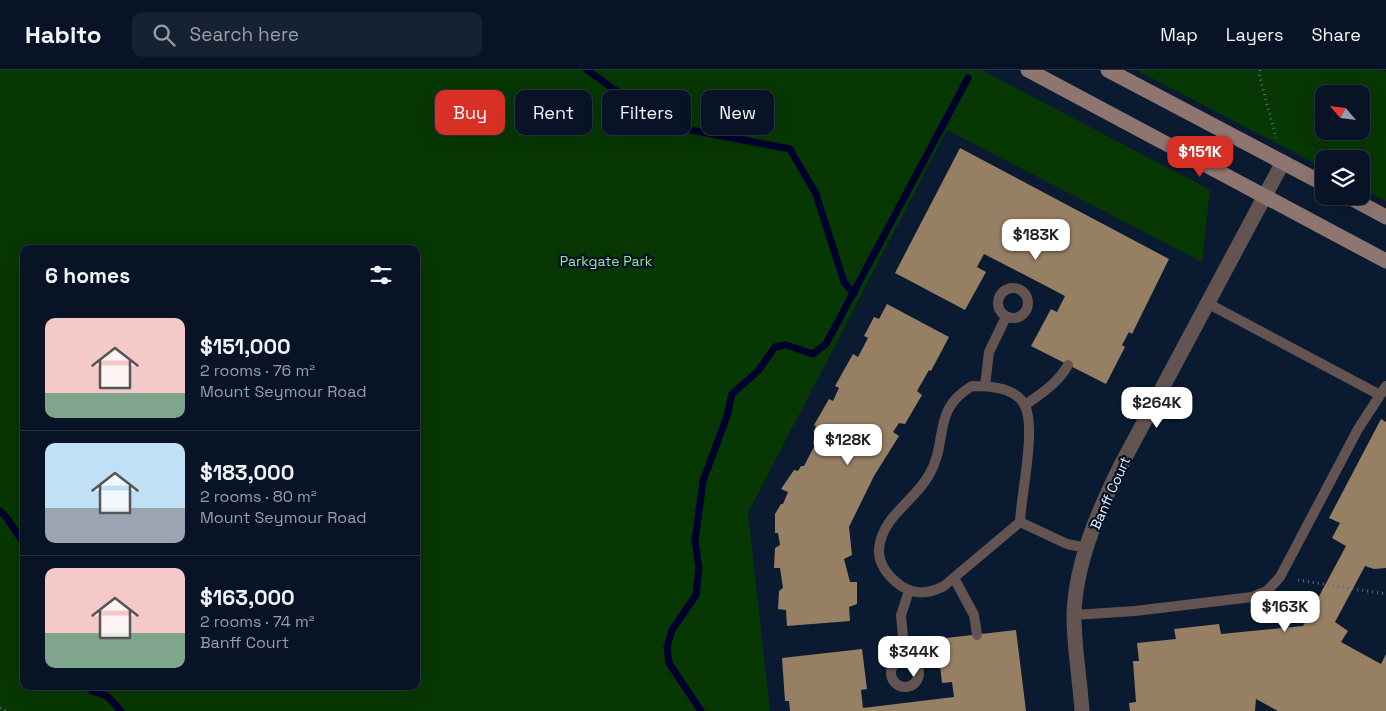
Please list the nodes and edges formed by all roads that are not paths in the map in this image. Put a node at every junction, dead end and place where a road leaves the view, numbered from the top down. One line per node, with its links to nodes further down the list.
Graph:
1 (1028, 70): 5 (street)
2 (1108, 70): 3 (street)
3 (1283, 162): 4 (street); 5 (street, Banff Court)
4 (1315, 179)
5 (1264, 196): 8 (street); 9 (street, Banff Court)
6 (1364, 205): 7 (street)
7 (1386, 217)
8 (1386, 261)
9 (1208, 304): 14 (lane); 17 (street, Banff Court)
10 (1006, 317): 12 (lane)
11 (1068, 365): 15 (lane)
12 (984, 386): 15 (lane); 19 (lane)
13 (1386, 386): 14 (lane)
14 (1380, 395): 20 (lane)
15 (1025, 405): 16 (lane)
16 (1020, 522): 17 (lane); 18 (lane)
17 (1087, 548): 20 (street, Banff Court)
18 (954, 578): 19 (lane); 21 (lane)
19 (909, 591): 22 (lane)
20 (1074, 615): 23 (street, Banff Court)
21 (977, 634)
22 (905, 659)
23 (1082, 711)

